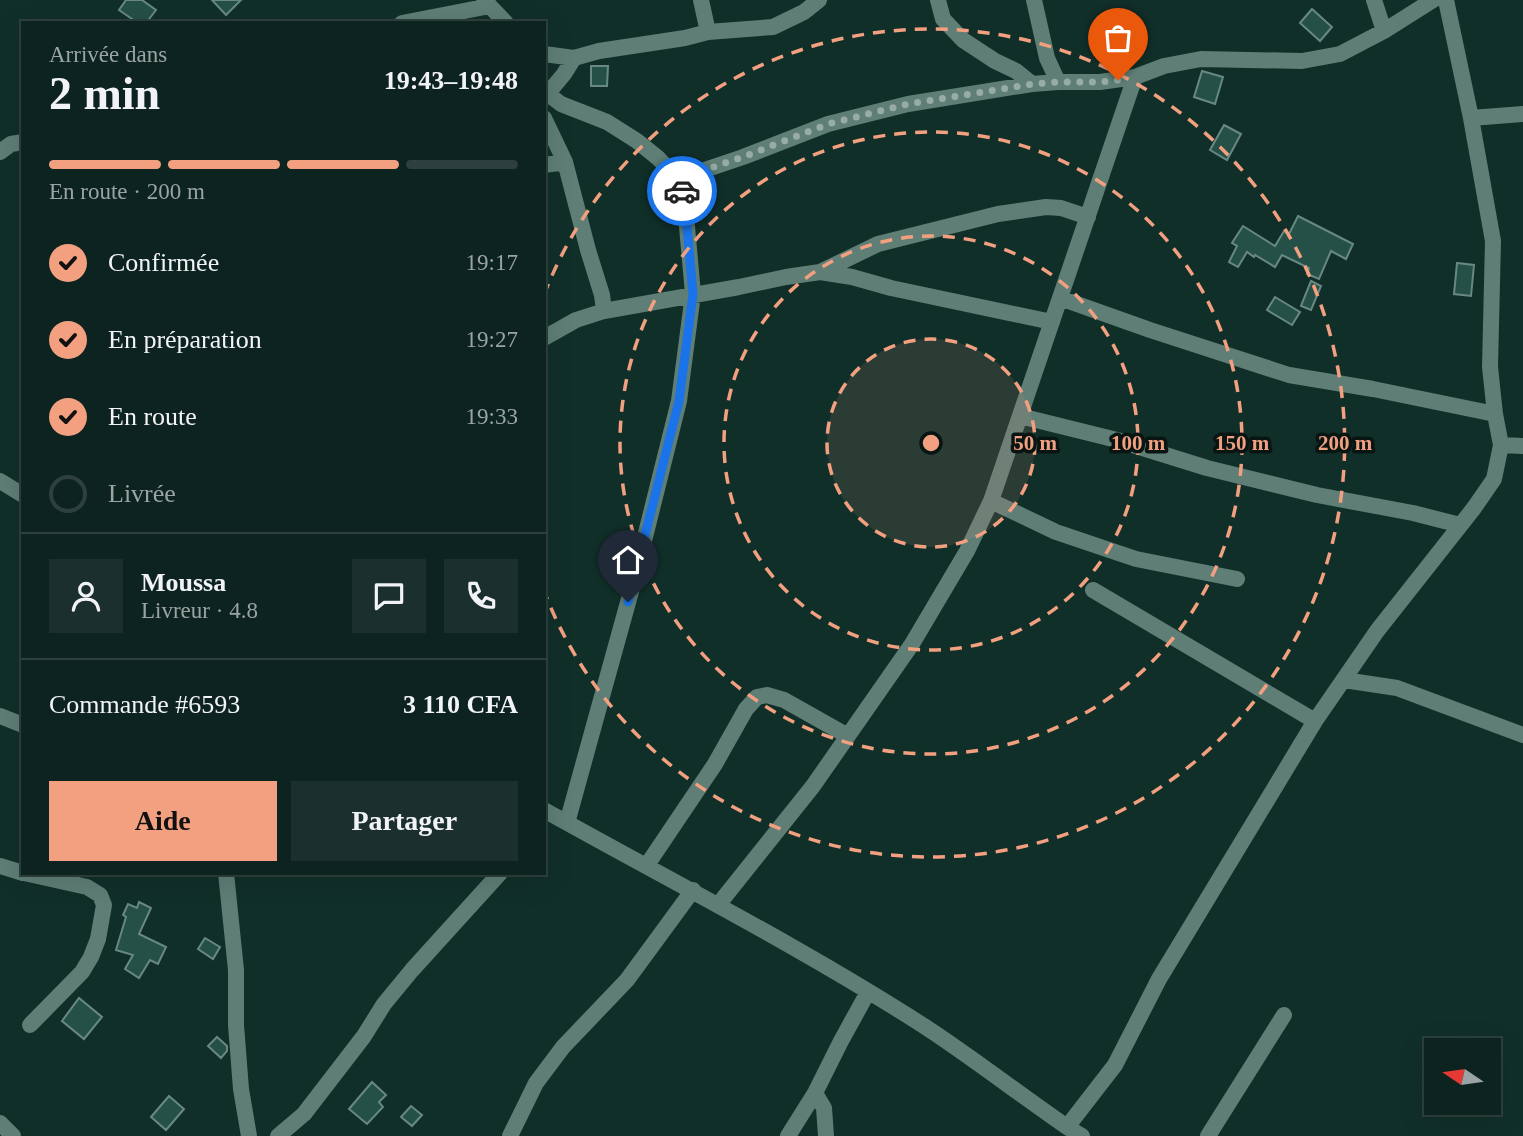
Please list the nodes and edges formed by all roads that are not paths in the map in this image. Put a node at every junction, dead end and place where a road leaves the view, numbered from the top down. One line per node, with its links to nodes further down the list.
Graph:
1 (701, 0): 12 (street)
2 (819, 0): 12 (street)
3 (938, 0): 17 (street)
4 (1034, 0): 16 (street)
5 (1374, 0): 11 (street)
6 (1433, 0): 11 (street)
7 (1446, 0): 20 (street)
8 (487, 3): 9 (street); 10 (street)
9 (410, 21)
10 (504, 21)
11 (1384, 31): 15 (street)
12 (708, 32): 14 (street)
13 (546, 54): 14 (street)
14 (575, 58): 18 (street)
15 (1135, 77): 16 (street); 27 (street)
16 (1058, 82): 17 (street)
17 (1032, 84): 26 (street)
18 (546, 96): 26 (street)
19 (1523, 114): 20 (street)
20 (1471, 118): 34 (street)
21 (546, 122): 24 (street)
22 (21, 142): 23 (street)
23 (0, 152)
24 (565, 162): 25 (street); 31 (street)
25 (546, 165)
26 (678, 179): 29 (street)
27 (1088, 216): 28 (street); 30 (street)
28 (820, 272): 29 (street); 32 (street)
29 (693, 294): 31 (street); 51 (street)
30 (1060, 298): 32 (street); 34 (street)
31 (604, 311): 33 (street)
32 (1052, 322): 35 (street)
33 (546, 337)
34 (1495, 414): 36 (street)
35 (1020, 416): 40 (street); 41 (street)
36 (1501, 444): 37 (street); 41 (street)
37 (1523, 446)
38 (0, 481): 39 (street)
39 (21, 494)
40 (991, 501): 42 (street); 49 (street)
41 (1460, 525): 44 (street)
42 (1237, 579)
43 (1093, 590): 46 (street)
44 (1344, 680): 46 (street); 48 (street)
45 (0, 716): 47 (street)
46 (1315, 721): 65 (street)
47 (21, 724)
48 (1523, 735)
49 (848, 736): 52 (street); 59 (street)
50 (546, 813): 51 (street)
51 (567, 822): 52 (street)
52 (647, 865): 58 (street)
53 (0, 866): 54 (street)
54 (21, 872)
55 (32, 875): 62 (street)
56 (226, 875): 67 (street)
57 (498, 875): 68 (street)
58 (693, 890): 59 (street); 69 (street)
59 (718, 905): 60 (street)
60 (869, 992): 63 (street); 65 (street)
61 (1284, 1015): 73 (street)
62 (30, 1025)
63 (815, 1093): 70 (street); 71 (street)
64 (0, 1122): 66 (street)
65 (1067, 1128): 72 (street)
66 (13, 1136)
67 (249, 1136)
68 (278, 1136)
69 (510, 1136)
70 (788, 1136)
71 (826, 1136)
72 (1082, 1136)
73 (1208, 1136)

